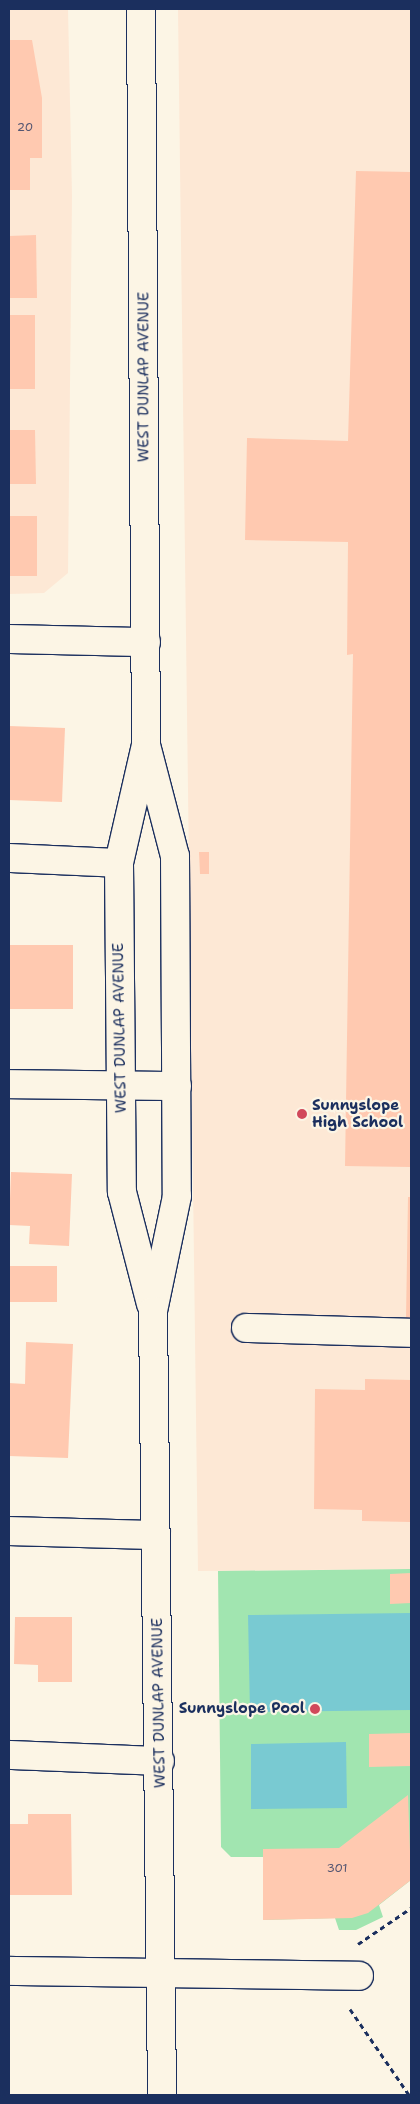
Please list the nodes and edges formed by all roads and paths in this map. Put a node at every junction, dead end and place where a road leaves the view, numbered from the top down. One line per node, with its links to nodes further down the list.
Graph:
1 (141, 9): 3 (main road, WEST DUNLAP AVENUE)
2 (9, 639): 3 (main road)
3 (146, 642): 4 (main road, WEST DUNLAP AVENUE)
4 (146, 745): 6 (main road, WEST DUNLAP AVENUE); 9 (main road, WEST DUNLAP AVENUE)
5 (9, 858): 6 (main road)
6 (119, 863): 8 (main road, WEST DUNLAP AVENUE)
7 (9, 1084): 8 (main road)
8 (120, 1086): 9 (main road); 10 (main road, WEST DUNLAP AVENUE)
9 (177, 1086): 10 (main road, WEST DUNLAP AVENUE)
10 (153, 1310): 14 (main road, WEST DUNLAP AVENUE)
11 (246, 1328): 12 (main road)
12 (411, 1333)
13 (9, 1531): 14 (main road)
14 (156, 1535): 16 (main road, WEST DUNLAP AVENUE)
15 (9, 1755): 16 (main road)
16 (160, 1761): 18 (main road, WEST DUNLAP AVENUE)
17 (9, 1971): 18 (main road)
18 (160, 1974): 19 (main road); 21 (main road, WEST DUNLAP AVENUE)
19 (360, 1976)
20 (346, 2003): 22 (path)
21 (162, 2095)
22 (409, 2095)

